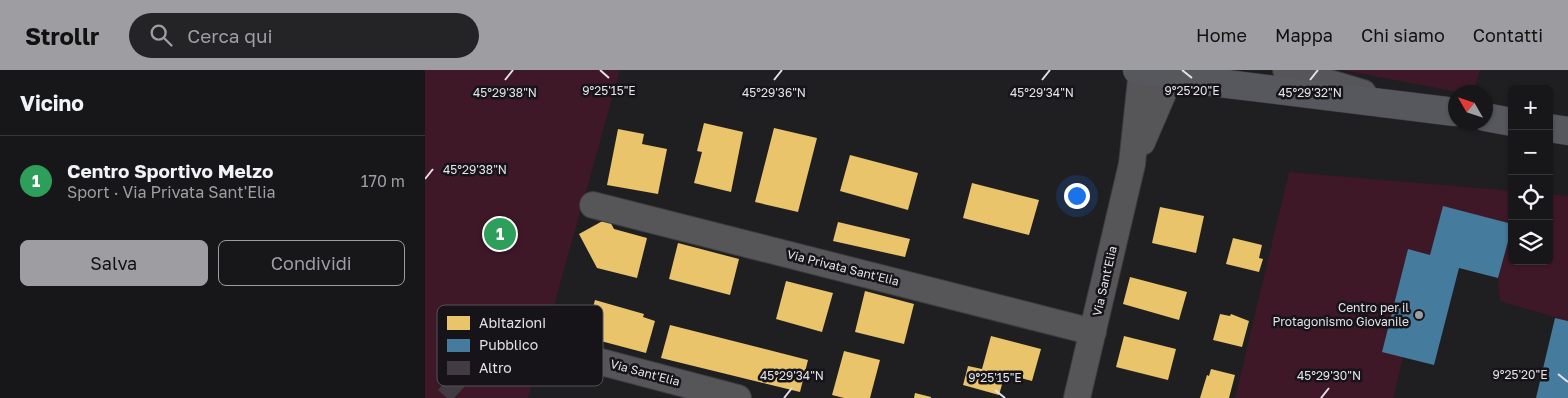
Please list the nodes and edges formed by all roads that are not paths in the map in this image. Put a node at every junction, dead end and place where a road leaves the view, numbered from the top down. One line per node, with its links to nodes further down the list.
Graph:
1 (1141, 70): 3 (main road); 10 (street, Via Sant'Elia)
2 (1286, 70): 4 (street)
3 (1173, 73): 4 (main road); 10 (street, Via Sant'Elia)
4 (1407, 105): 5 (main road)
5 (1448, 111)
6 (1493, 118): 7 (main road)
7 (1508, 121)
8 (1553, 129): 9 (main road)
9 (1568, 131)
10 (1132, 164): 12 (street, Via Sant'Elia)
11 (593, 205): 12 (street, Via Privata Sant'Elia)
12 (1093, 332): 16 (street, Via Sant'Elia)
13 (603, 368): 14 (street, Via Sant'Elia)
14 (656, 388): 15 (street, Via Sant'Elia)
15 (737, 398)
16 (1077, 398)

